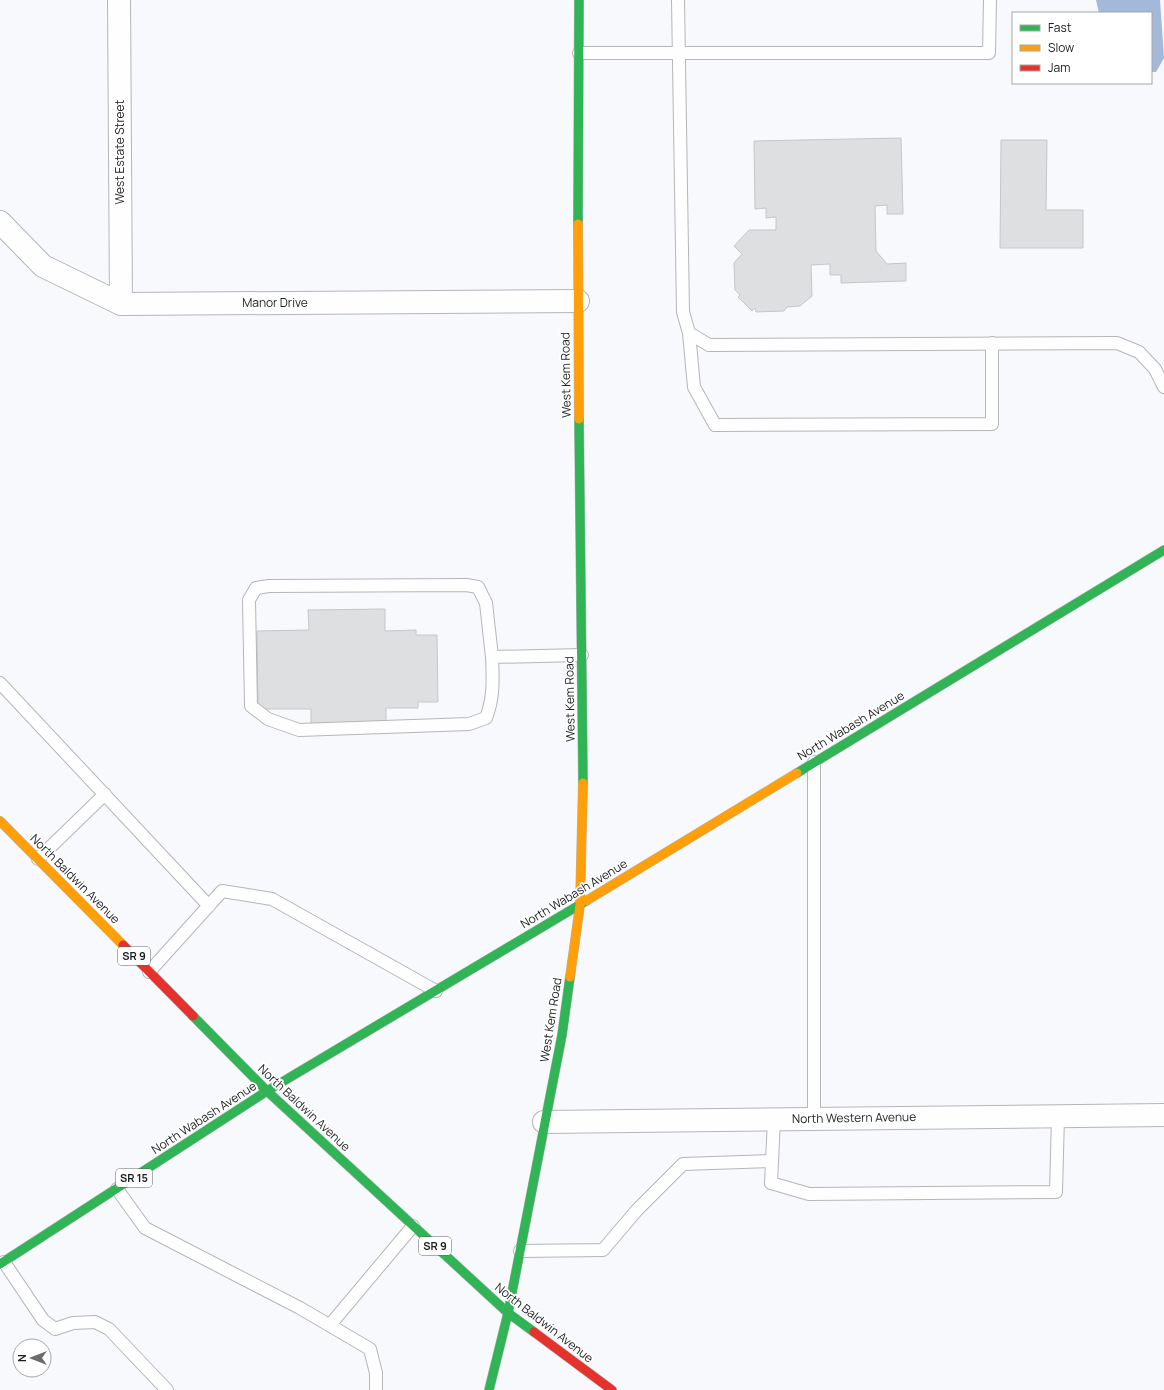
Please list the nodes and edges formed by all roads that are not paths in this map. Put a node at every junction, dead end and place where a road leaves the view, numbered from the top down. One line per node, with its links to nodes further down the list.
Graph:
1 (118, 0): 9 (street, West Estate Street)
2 (579, 0): 5 (main road, West Kem Road)
3 (678, 0): 6 (lane)
4 (990, 0): 6 (lane)
5 (579, 53): 6 (lane); 8 (main road, West Kem Road)
6 (680, 53): 10 (lane)
7 (0, 222): 9 (street, Manor Drive)
8 (578, 301): 9 (street, Manor Drive); 14 (main road, West Kem Road)
9 (121, 304)
10 (689, 334): 11 (lane); 11 (lane)
11 (992, 343): 12 (lane)
12 (1164, 387)
13 (1164, 550): 17 (main road, North Wabash Avenue)
14 (582, 655): 15 (lane); 21 (main road, West Kem Road)
15 (492, 657): 15 (lane)
16 (0, 683): 18 (lane)
17 (814, 762): 21 (main road, North Wabash Avenue); 29 (lane)
18 (105, 794): 20 (lane); 22 (lane)
19 (0, 821): 20 (main road, North Baldwin Avenue / SR 9)
20 (38, 859): 23 (main road, North Baldwin Avenue / SR 9)
21 (580, 905): 24 (main road, North Wabash Avenue); 30 (main road, West Kem Road)
22 (209, 906): 23 (lane); 24 (lane)
23 (149, 972): 25 (main road, North Baldwin Avenue / SR 9)
24 (436, 991): 25 (main road, North Wabash Avenue)
25 (267, 1091): 32 (main road, North Wabash Avenue / SR 15); 33 (main road, North Baldwin Avenue / SR 9)
26 (1164, 1114): 27 (street, North Western Avenue)
27 (1058, 1116): 29 (street, North Western Avenue); 31 (lane)
28 (774, 1119): 29 (street, North Western Avenue); 30 (street, North Western Avenue); 31 (lane)
29 (814, 1119)
30 (544, 1122): 34 (main road, West Kem Road)
31 (772, 1161): 34 (lane)
32 (117, 1189): 35 (main road, North Wabash Avenue / SR 15); 37 (lane)
33 (413, 1226): 36 (main road, North Baldwin Avenue / SR 9); 37 (lane)
34 (520, 1251): 36 (main road, West Kem Road)
35 (2, 1263): 38 (lane)
36 (508, 1313): 40 (main road, West Kem Road); 41 (main road, North Baldwin Avenue / SR 9)
37 (330, 1325): 39 (lane)
38 (167, 1390)
39 (376, 1390)
40 (490, 1390)
41 (612, 1390)

